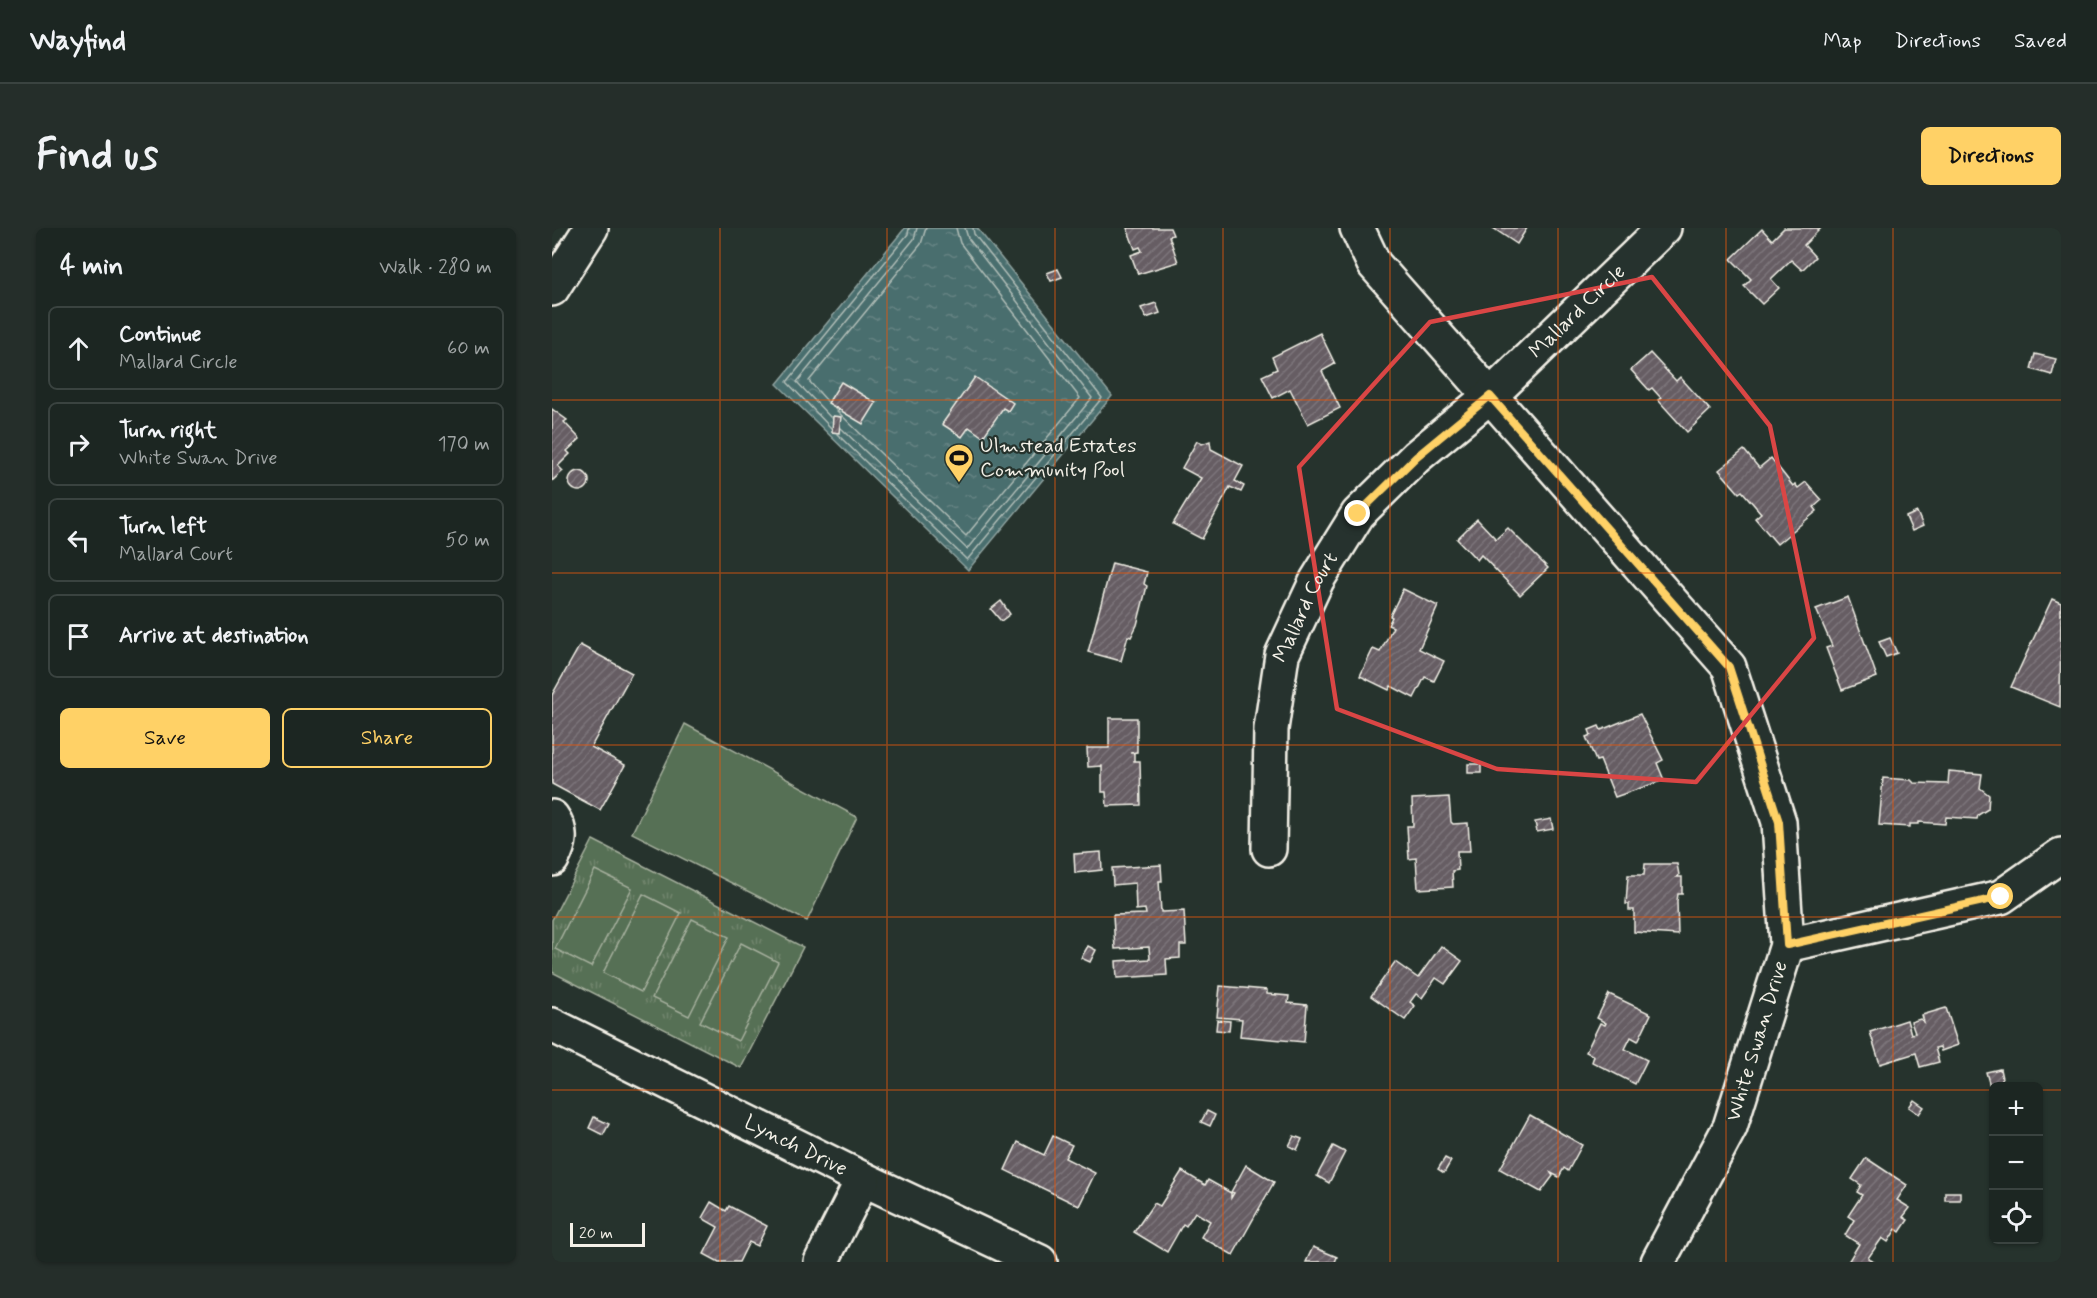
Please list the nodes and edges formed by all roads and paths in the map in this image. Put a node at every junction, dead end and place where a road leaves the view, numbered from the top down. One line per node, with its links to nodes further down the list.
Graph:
1 (591, 228): 4 (street)
2 (1357, 228): 5 (street, White Swan Drive)
3 (1664, 228): 5 (street, Mallard Circle)
4 (552, 289)
5 (1490, 396): 7 (street, Mallard Court); 10 (street, White Swan Drive)
6 (552, 817): 9 (street)
7 (1269, 849)
8 (2061, 855): 10 (street)
9 (552, 859)
10 (1787, 945): 15 (street, White Swan Drive)
11 (552, 1025): 12 (street, Lynch Drive)
12 (862, 1179): 13 (street); 14 (street, Lynch Drive)
13 (821, 1262)
14 (1040, 1262)
15 (1658, 1262)

